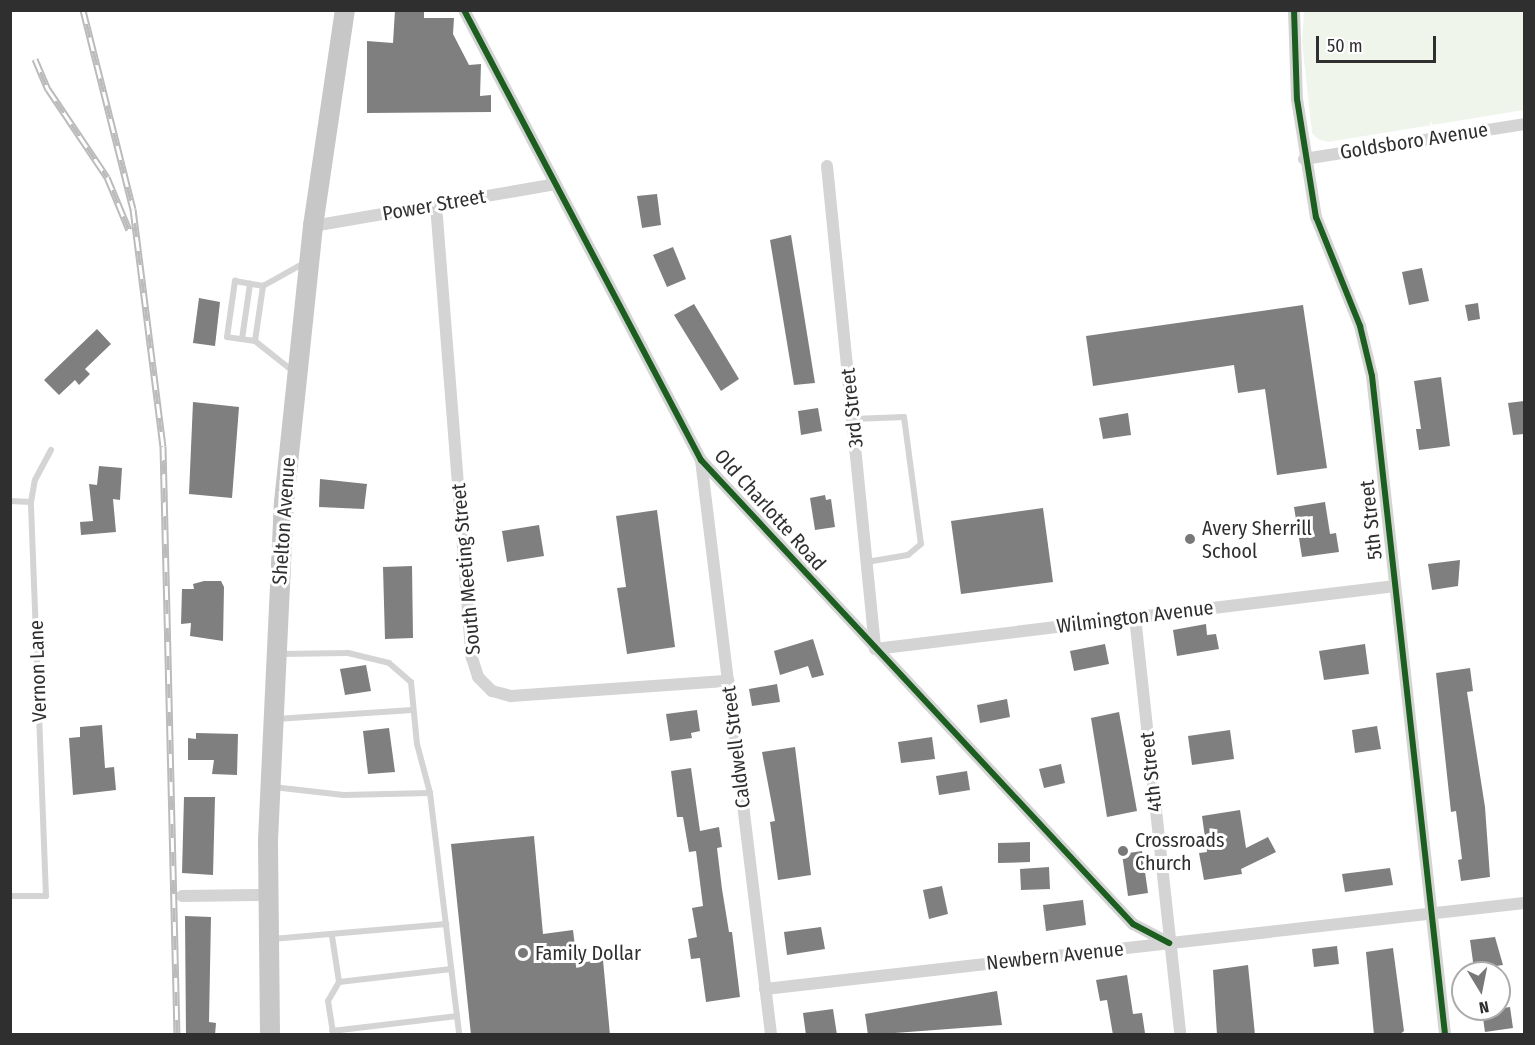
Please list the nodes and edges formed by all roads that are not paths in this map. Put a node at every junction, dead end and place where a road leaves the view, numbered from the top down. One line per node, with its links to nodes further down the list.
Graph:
1 (345, 10): 9 (main road, Shelton Avenue)
2 (464, 10): 7 (street, Old Charlotte Road)
3 (1294, 10): 5 (street, 5th Street)
4 (1524, 124): 5 (street, Goldsboro Avenue)
5 (1304, 159): 22 (street, 5th Street)
6 (827, 166): 16 (street, 3rd Street)
7 (555, 184): 8 (street, Power Street); 18 (street, Old Charlotte Road)
8 (436, 205): 9 (street, Power Street); 26 (street, South Meeting Street)
9 (313, 226): 10 (main road, Shelton Avenue)
10 (309, 260): 12 (lane); 15 (main road, Shelton Avenue)
11 (250, 284): 12 (lane); 13 (lane); 13 (lane)
12 (263, 286): 14 (lane)
13 (242, 339): 14 (lane)
14 (255, 341): 15 (lane)
15 (297, 375): 25 (main road, Shelton Avenue)
16 (853, 419): 21 (street, 3rd Street); 21 (lane)
17 (51, 450): 20 (lane, Vernon Lane)
18 (701, 460): 24 (street, Old Charlotte Road); 26 (street, Caldwell Street)
19 (10, 501): 20 (lane)
20 (32, 502): 32 (lane, Vernon Lane)
21 (867, 562): 24 (street, 3rd Street)
22 (1395, 586): 23 (street, Wilmington Avenue); 35 (street, 5th Street)
23 (1136, 617): 24 (street, Wilmington Avenue); 39 (street, 4th Street)
24 (875, 650): 39 (street, Old Charlotte Road)
25 (274, 654): 27 (lane); 28 (main road, Shelton Avenue)
26 (728, 681): 42 (street, Caldwell Street)
27 (413, 710): 28 (lane); 30 (lane)
28 (272, 719): 29 (main road, Shelton Avenue)
29 (269, 787): 30 (lane); 31 (main road, Shelton Avenue)
30 (430, 793): 36 (lane)
31 (268, 895): 33 (street); 38 (main road, Shelton Avenue)
32 (10, 896)
33 (182, 896)
34 (1524, 903): 35 (street, Newbern Avenue)
35 (1431, 914): 39 (street, Newbern Avenue); 49 (street, 5th Street)
36 (446, 924): 37 (lane); 40 (lane)
37 (333, 936): 38 (lane); 41 (lane)
38 (268, 939): 45 (main road, Shelton Avenue)
39 (1169, 943): 42 (street, Newbern Avenue); 48 (street, 4th Street)
40 (451, 969): 41 (lane); 43 (lane)
41 (339, 982): 44 (lane)
42 (765, 989): 47 (street, Caldwell Street)
43 (457, 1017): 44 (lane); 46 (lane)
44 (332, 1033)
45 (270, 1035)
46 (459, 1035)
47 (771, 1035)
48 (1180, 1035)
49 (1445, 1035)

